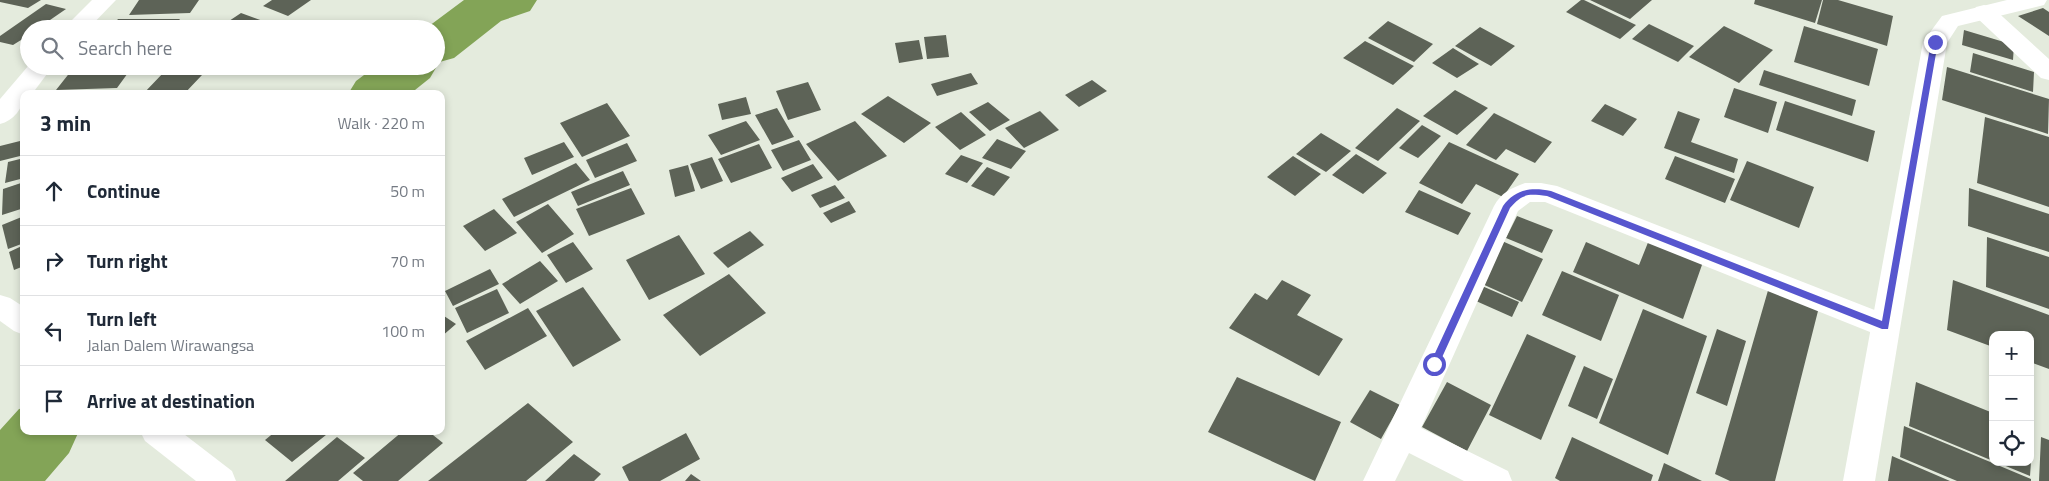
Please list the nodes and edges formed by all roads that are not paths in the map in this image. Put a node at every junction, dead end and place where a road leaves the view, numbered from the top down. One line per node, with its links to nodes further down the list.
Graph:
1 (105, 0): 4 (street)
2 (2036, 0): 3 (street)
3 (1984, 12): 5 (street); 12 (street)
4 (84, 20)
5 (2049, 72)
6 (34, 75): 7 (street)
7 (21, 90)
8 (20, 92): 9 (street)
9 (0, 116)
10 (0, 306): 11 (street)
11 (20, 320)
12 (1885, 326): 13 (street); 18 (street)
13 (1402, 434): 16 (street); 17 (street)
14 (161, 435): 15 (street)
15 (220, 481)
16 (1379, 481)
17 (1496, 481)
18 (1859, 481)

